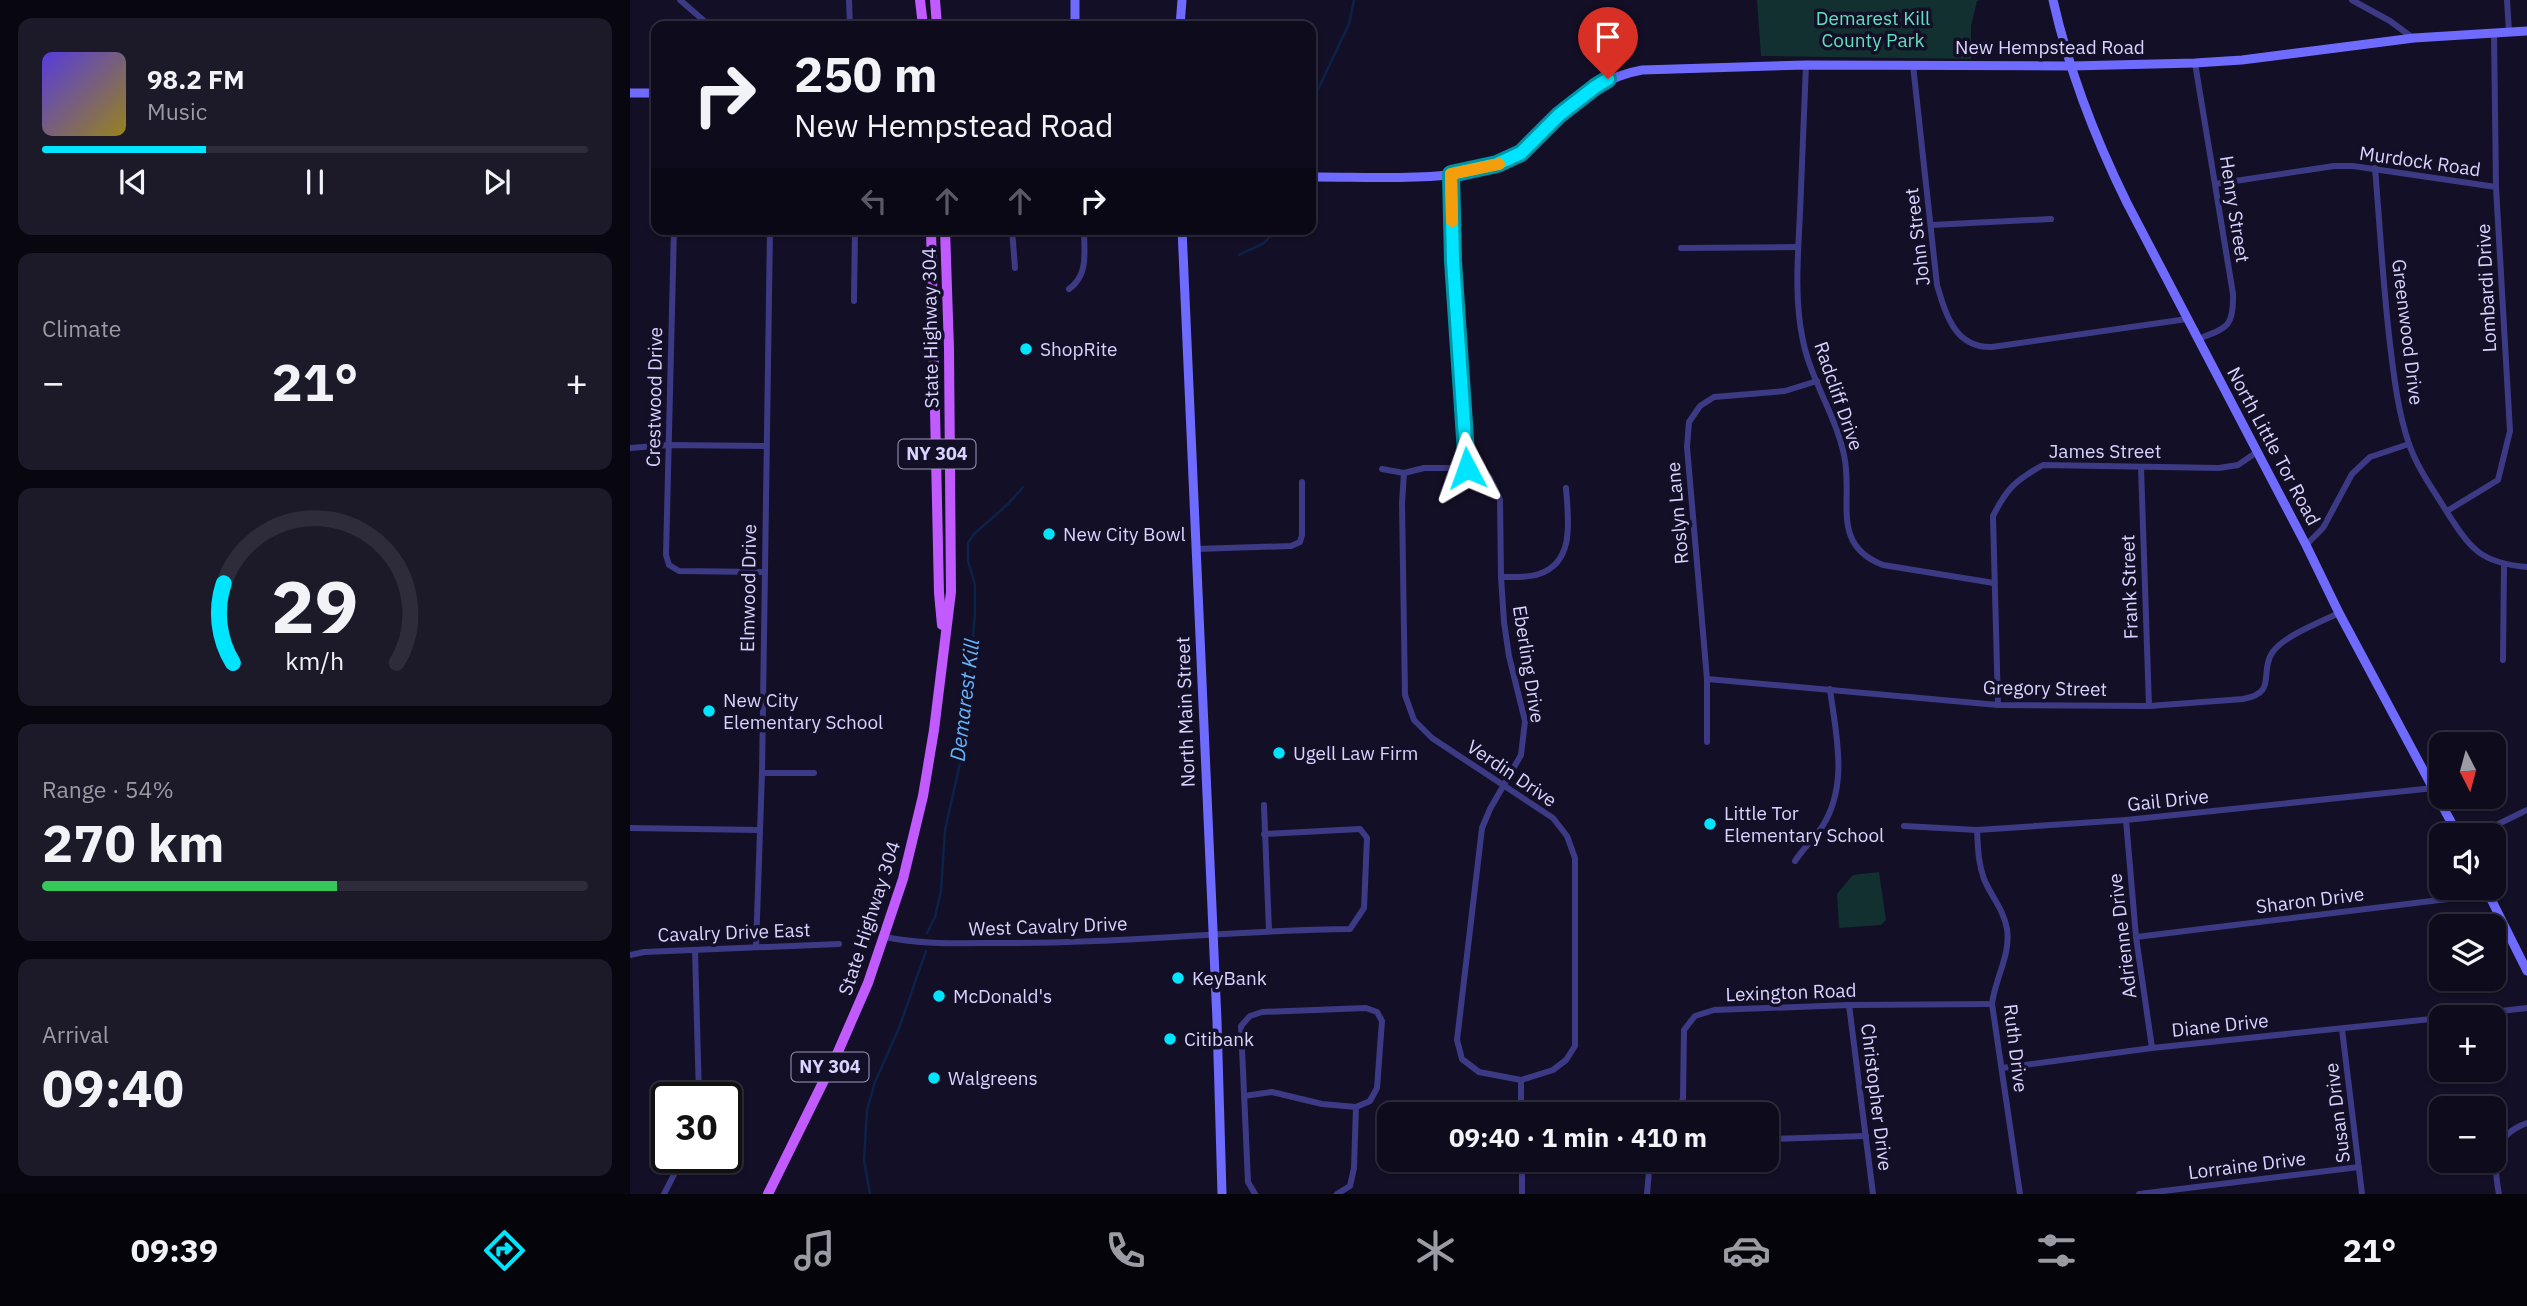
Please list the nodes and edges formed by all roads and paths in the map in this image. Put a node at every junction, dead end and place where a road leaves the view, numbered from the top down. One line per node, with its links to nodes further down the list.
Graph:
1 (680, 0): 10 (street)
2 (849, 0): 11 (street)
3 (920, 0): 12 (main road)
4 (934, 0): 13 (main road)
5 (1076, 0): 14 (street)
6 (1182, 0): 15 (street)
7 (2053, 0): 23 (street, North Little Tor Road)
8 (2353, 0): 19 (street)
9 (2507, 0): 17 (street)
10 (704, 21)
11 (850, 21)
12 (922, 21)
13 (936, 21)
14 (1075, 21)
15 (1180, 21)
16 (2527, 31): 17 (street, New Hempstead Road)
17 (2509, 32): 18 (street, New Hempstead Road)
18 (2494, 33): 19 (street, New Hempstead Road); 30 (street, Lombardi Drive)
19 (2414, 38): 20 (street, New Hempstead Road)
20 (2195, 63): 23 (street, New Hempstead Road); 29 (street, Henry Street)
21 (1806, 65): 22 (street, New Hempstead Road); 27 (street, New Hempstead Road); 41 (street, Radcliff Drive)
22 (1913, 65): 23 (street, New Hempstead Road); 32 (street, John Street)
23 (2071, 66): 46 (street, North Little Tor Road)
24 (630, 93): 25 (street)
25 (651, 93)
26 (2375, 169): 29 (street, Murdock Road); 30 (street, Murdock Road); 49 (street, Greenwood Drive)
27 (1451, 174): 28 (street, New Hempstead Road); 55 (street)
28 (1316, 177)
29 (2215, 184): 47 (street, Henry Street)
30 (2496, 187): 60 (street, Lombardi Drive)
31 (2051, 219): 32 (street)
32 (1931, 225): 46 (street, John Street)
33 (674, 235): 50 (street, Crestwood Drive)
34 (771, 235): 51 (street, Elmwood Drive)
35 (855, 235): 45 (street)
36 (932, 235): 69 (main road, State Highway 304 / NY 304)
37 (945, 235): 69 (main road, State Highway 304 / NY 304)
38 (1012, 235): 43 (street)
39 (1084, 235): 44 (street)
40 (1182, 235): 62 (street, North Main Street)
41 (1798, 247): 42 (street); 48 (street, Radcliff Drive)
42 (1681, 248)
43 (1015, 268)
44 (1069, 289)
45 (854, 301)
46 (2187, 319): 47 (street, North Little Tor Road)
47 (2198, 339): 53 (street, North Little Tor Road)
48 (1817, 381): 67 (street, Radcliff Drive); 71 (street, Roslyn Lane)
49 (2409, 444): 60 (street, Greenwood Drive); 61 (street)
50 (668, 445): 51 (street); 52 (street); 65 (street, Crestwood Drive)
51 (766, 446): 65 (street, Elmwood Drive)
52 (630, 448)
53 (2257, 452): 54 (street, James Street); 61 (street, North Little Tor Road)
54 (2141, 467): 67 (street, James Street); 74 (street, Frank Street)
55 (1467, 468): 57 (street); 66 (street, Eberling Drive)
56 (1382, 469): 57 (street)
57 (1404, 473): 79 (street, Verdin Drive)
58 (1302, 482): 62 (street)
59 (1566, 488): 66 (street)
60 (2447, 511): 63 (street, Greenwood Drive)
61 (2306, 545): 68 (street, North Little Tor Road)
62 (1196, 550): 94 (street, North Main Street)
63 (2504, 565): 64 (street, Greenwood Drive); 70 (street)
64 (2527, 567)
65 (763, 572): 76 (street, Elmwood Drive)
66 (1501, 577): 79 (street, Eberling Drive)
67 (1994, 583): 73 (street, James Street)
68 (2339, 613): 74 (street, Gregory Street); 78 (street, North Little Tor Road)
69 (943, 636): 95 (main road, State Highway 304 / NY 304)
70 (2502, 660)
71 (1707, 679): 72 (street, Gregory Street); 75 (street, Roslyn Lane)
72 (1830, 690): 73 (street, Gregory Street); 90 (street)
73 (1998, 705): 74 (street, Gregory Street)
74 (2149, 706)
75 (1707, 742)
76 (762, 773): 77 (street); 87 (street, Elmwood Drive)
77 (814, 773)
78 (2429, 779)
79 (1502, 785): 110 (street, Eberling Drive); 110 (street, Verdin Drive)
80 (2429, 789): 83 (street, Gail Drive)
81 (1264, 805): 89 (street)
82 (2527, 810): 84 (street)
83 (2126, 820): 88 (street, Gail Drive); 96 (street, Adrienne Drive)
84 (2500, 823)
85 (1904, 826): 88 (street, Gail Drive)
86 (630, 828): 87 (street)
87 (759, 830): 98 (street, Elmwood Drive)
88 (1977, 830): 102 (street, Ruth Drive)
89 (1264, 834): 93 (street); 93 (street, West Cavalry Drive)
90 (1795, 861)
91 (2429, 899): 96 (street, Sharon Drive)
92 (2492, 900): 101 (street)
93 (1269, 930): 94 (street, West Cavalry Drive)
94 (1213, 934): 95 (street, West Cavalry Drive); 125 (street, North Main Street)
95 (885, 937): 124 (main road, State Highway 304 / NY 304)
96 (2136, 937): 108 (street, Adrienne Drive)
97 (839, 944): 98 (street, Cavalry Drive East)
98 (756, 947): 99 (street, Cavalry Drive East)
99 (695, 950): 100 (street, Cavalry Drive East); 111 (street)
100 (630, 955)
101 (2527, 971)
102 (1993, 1004): 103 (street, Lexington Road); 109 (street, Ruth Drive)
103 (1849, 1005): 114 (street, Lexington Road); 117 (street, Christopher Drive)
104 (2527, 1008): 105 (street)
105 (2506, 1010)
106 (2429, 1019): 107 (street, Diane Drive)
107 (2342, 1028): 108 (street, Diane Drive); 119 (street, Susan Drive)
108 (2152, 1048): 109 (street, Diane Drive)
109 (2001, 1068): 131 (street, Ruth Drive)
110 (1521, 1080): 113 (street)
111 (699, 1082)
112 (1244, 1096): 115 (street); 115 (street); 126 (street)
113 (1521, 1102)
114 (1682, 1102)
115 (1356, 1107): 127 (street)
116 (2527, 1123): 134 (street)
117 (1866, 1136): 118 (street); 130 (street, Christopher Drive)
118 (1779, 1139)
119 (2359, 1167): 132 (street, Lorraine Drive); 133 (street, Susan Drive)
120 (1521, 1172): 128 (street)
121 (1649, 1172): 129 (street)
122 (675, 1173): 123 (street)
123 (664, 1194)
124 (768, 1194)
125 (1222, 1194)
126 (1255, 1194)
127 (1337, 1194)
128 (1522, 1194)
129 (1647, 1194)
130 (1873, 1194)
131 (2020, 1194)
132 (2139, 1194)
133 (2362, 1194)
134 (2499, 1194)

